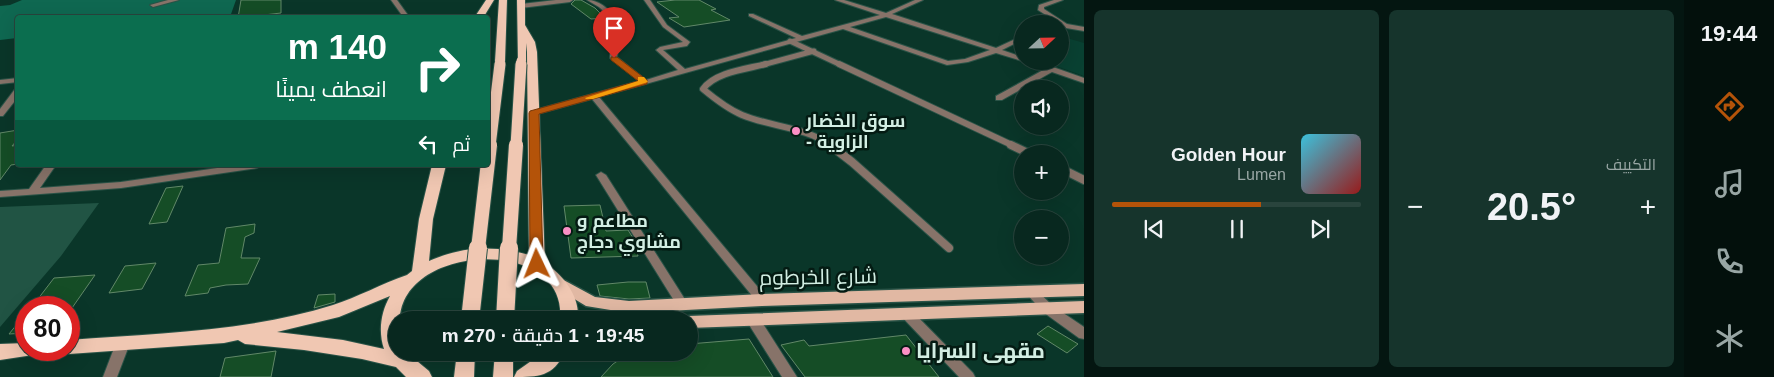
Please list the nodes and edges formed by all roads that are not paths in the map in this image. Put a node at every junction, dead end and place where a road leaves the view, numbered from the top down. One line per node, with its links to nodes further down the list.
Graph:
1 (176, 0): 12 (street)
2 (394, 0): 13 (street)
3 (490, 0): 14 (highway)
4 (503, 0): 43 (highway, bridge)
5 (570, 0): 11 (street)
6 (590, 0): 18 (street)
7 (647, 0): 30 (street)
8 (838, 0): 16 (street)
9 (920, 0): 16 (street)
10 (1060, 0): 17 (street)
11 (521, 3): 19 (highway)
12 (153, 5)
13 (405, 15)
14 (478, 15)
15 (751, 15): 24 (street)
16 (885, 15): 21 (street); 27 (street)
17 (1048, 15)
18 (612, 16)
19 (521, 25): 40 (highway); 64 (highway, bridge)
20 (1069, 26): 22 (street)
21 (844, 27): 24 (street); 27 (street)
22 (1084, 29)
23 (612, 37): 36 (street)
24 (801, 38): 25 (street)
25 (790, 41): 28 (lane); 30 (street)
26 (1014, 42): 27 (street)
27 (997, 50): 29 (street)
28 (814, 51): 42 (lane); 53 (lane)
29 (1014, 56)
30 (682, 70): 36 (street)
31 (1049, 70): 39 (street)
32 (1054, 70): 34 (street)
33 (15, 80): 35 (street)
34 (1084, 81)
35 (0, 82)
36 (644, 82): 38 (street)
37 (15, 95): 41 (street)
38 (594, 96): 40 (street); 59 (street)
39 (999, 98)
40 (534, 113): 54 (highway)
41 (0, 114)
42 (1014, 146)
43 (490, 148)
44 (49, 167): 51 (street)
45 (243, 167): 51 (street)
46 (439, 167): 55 (highway)
47 (488, 167): 63 (highway, bridge)
48 (1069, 172): 50 (lane)
49 (601, 175): 60 (street)
50 (1084, 180)
51 (32, 192): 52 (street)
52 (0, 194)
53 (949, 248)
54 (537, 264): 55 (highway); 56 (highway)
55 (415, 276): 70 (highway); 78 (highway)
56 (558, 282): 60 (main road, شارع الخرطوم); 65 (highway)
57 (1084, 290): 58 (main road, شارع الخرطوم)
58 (1031, 292): 59 (main road, شارع الخرطوم); 62 (street)
59 (762, 300): 60 (main road, شارع الخرطوم)
60 (682, 304)
61 (1084, 306): 62 (main road, شارع الخرطوم)
62 (1048, 309): 66 (main road, شارع الخرطوم); 69 (street)
63 (471, 311)
64 (506, 311)
65 (568, 311)
66 (907, 314): 67 (main road, شارع الخرطوم); 84 (street)
67 (753, 320): 68 (main road, شارع الخرطوم); 83 (street)
68 (698, 322)
69 (1084, 334)
70 (224, 336): 71 (highway); 78 (highway)
71 (123, 343): 72 (highway); 79 (street)
72 (80, 346)
73 (15, 351): 74 (highway)
74 (0, 352)
75 (465, 361): 80 (highway)
76 (504, 361): 81 (highway)
77 (549, 361): 82 (highway)
78 (409, 372)
79 (110, 377)
80 (464, 377)
81 (503, 377)
82 (524, 377)
83 (790, 377)
84 (968, 377)

